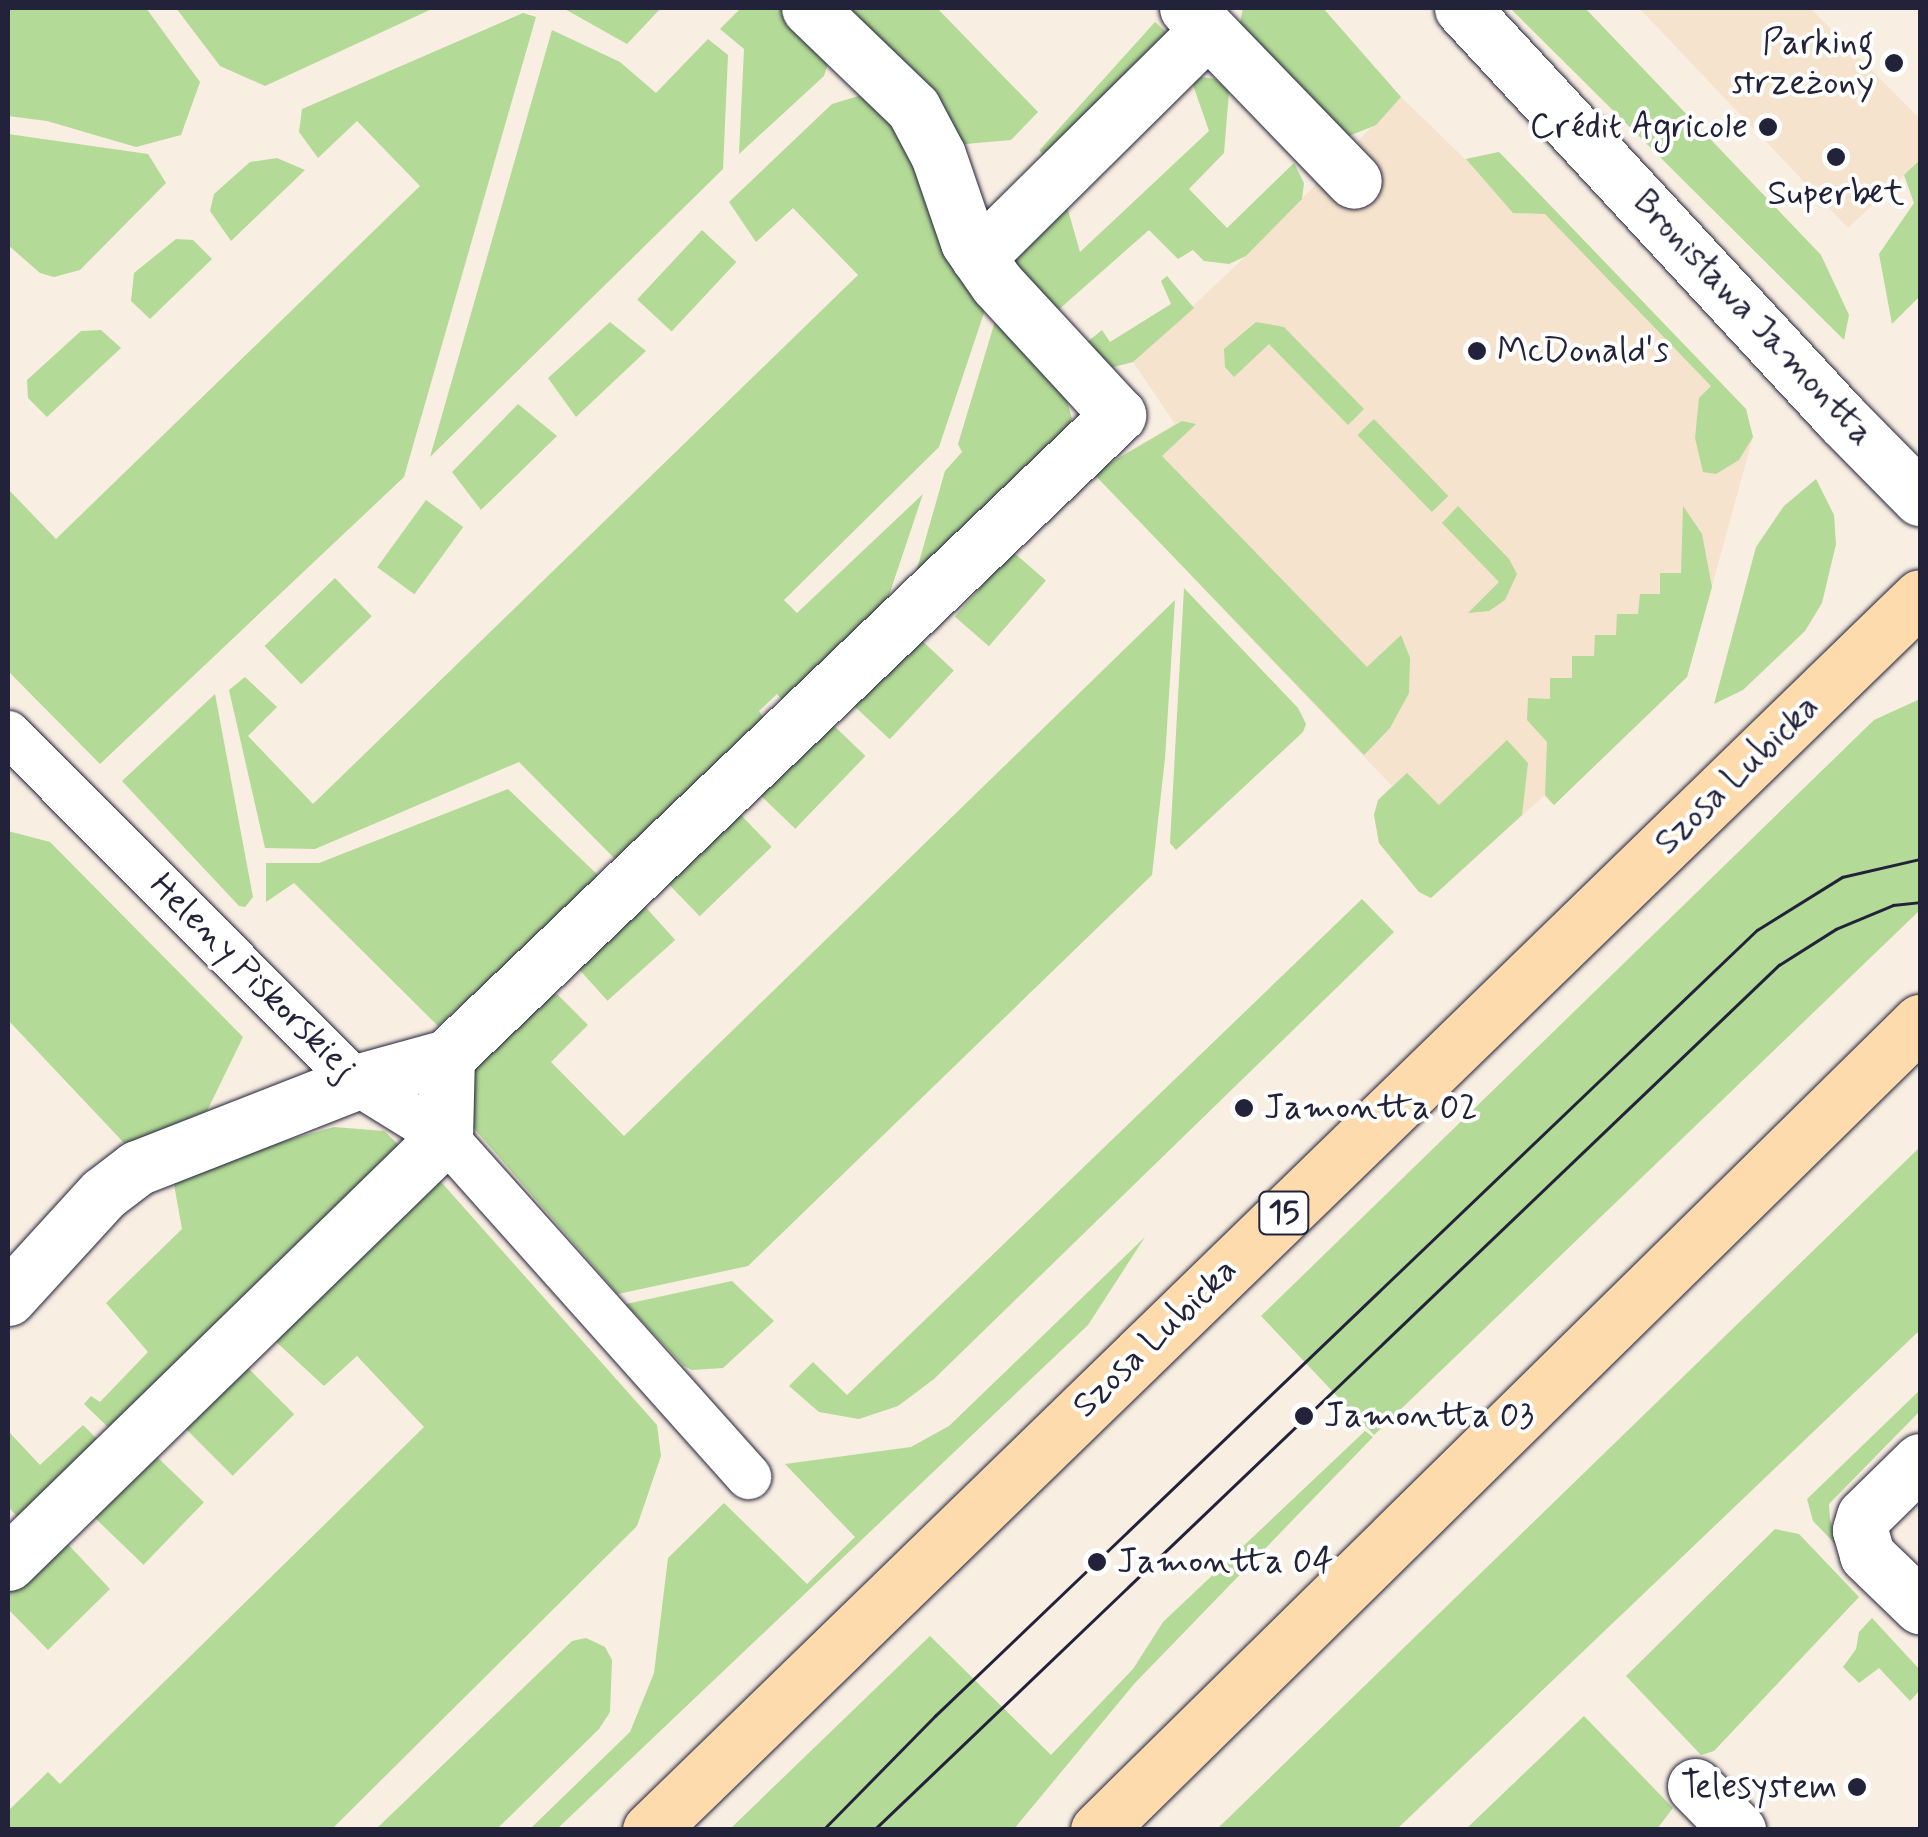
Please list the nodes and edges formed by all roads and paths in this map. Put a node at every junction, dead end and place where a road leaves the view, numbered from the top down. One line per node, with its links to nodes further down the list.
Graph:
1 (809, 8): 5 (street)
2 (1462, 8): 6 (street, Bronisława Jamontta)
3 (1197, 19): 4 (street); 5 (street)
4 (1354, 180)
5 (978, 256): 10 (street)
6 (1920, 498)
7 (1920, 598): 19 (main road, Szosa Lubicka / 15)
8 (8, 733): 11 (street, Heleny Piskorskiej)
9 (1920, 1022): 20 (main road)
10 (448, 1058): 11 (street); 12 (street)
11 (356, 1082): 12 (street, Heleny Piskorskiej); 13 (street)
12 (445, 1137): 15 (street, Heleny Piskorskiej); 16 (street)
13 (8, 1298)
14 (1920, 1461): 17 (street)
15 (748, 1476)
16 (8, 1563)
17 (1920, 1606)
18 (1696, 1786): 21 (street)
19 (650, 1830)
20 (1098, 1830)
21 (1738, 1830)

